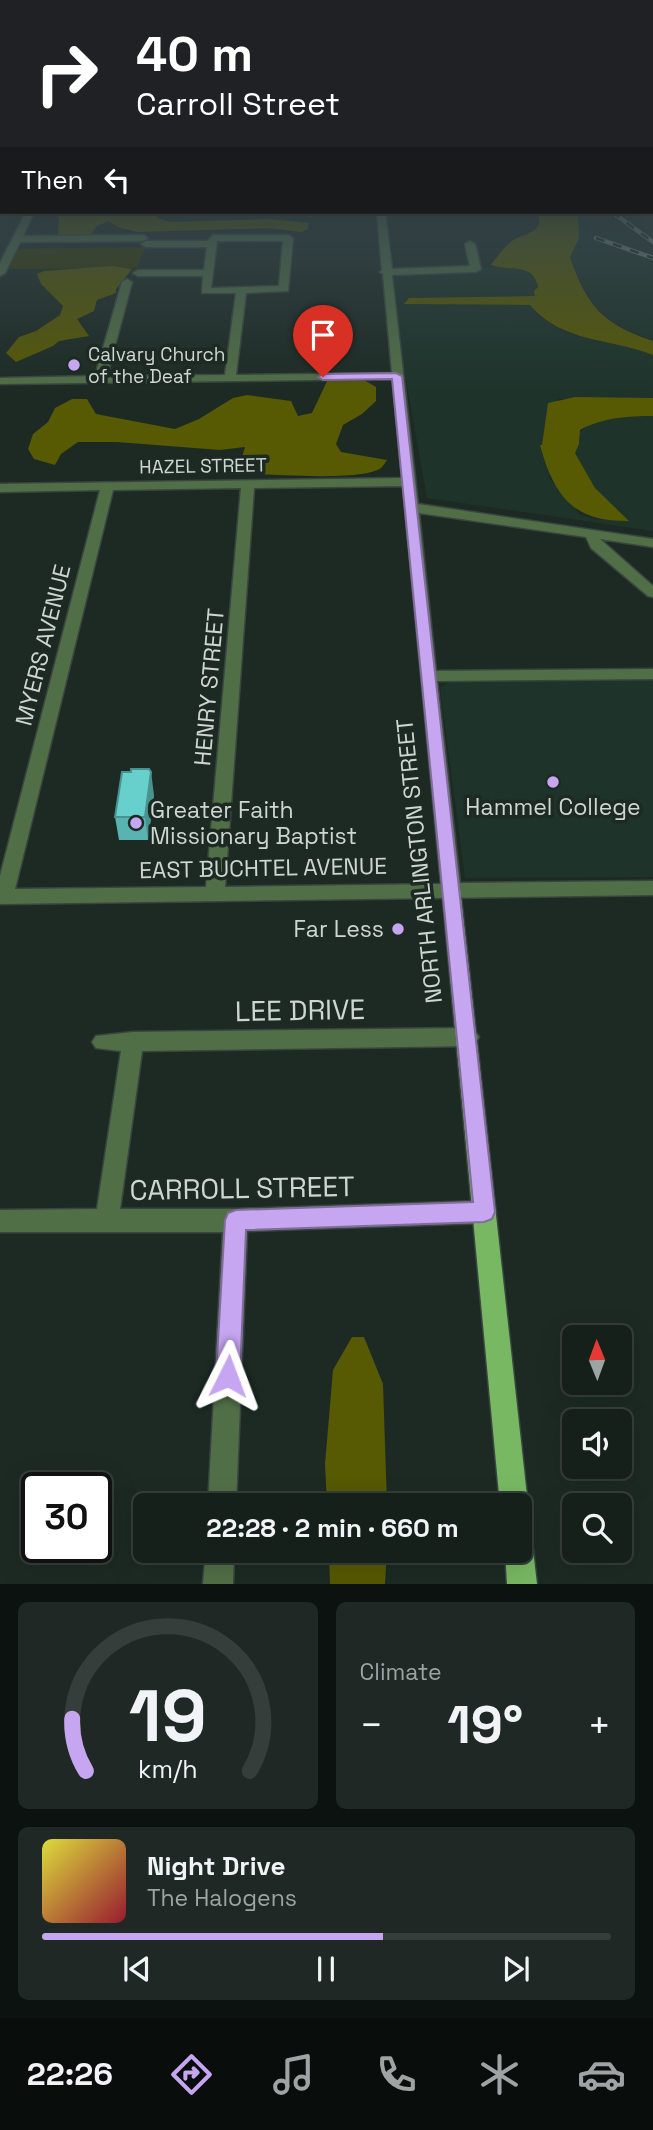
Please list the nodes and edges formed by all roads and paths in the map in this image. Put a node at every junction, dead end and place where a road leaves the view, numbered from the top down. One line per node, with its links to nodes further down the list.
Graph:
1 (13, 247): 7 (street)
2 (211, 247): 9 (street)
3 (287, 247): 11 (street)
4 (383, 247): 6 (street, NORTH ARLINGTON STREET)
5 (471, 247): 6 (street)
6 (385, 272): 12 (street, NORTH ARLINGTON STREET)
7 (0, 273)
8 (138, 273): 9 (street)
9 (207, 273): 11 (street)
10 (127, 282): 14 (street)
11 (241, 292): 13 (street)
12 (396, 376): 13 (street); 16 (street, NORTH ARLINGTON STREET)
13 (230, 378): 14 (street)
14 (100, 380): 15 (street)
15 (0, 381)
16 (407, 482): 17 (street, HAZEL STREET); 20 (street, NORTH ARLINGTON STREET)
17 (248, 484): 18 (street, HAZEL STREET); 28 (street, HENRY STREET)
18 (107, 487): 19 (street, HAZEL STREET); 29 (street, MYERS AVENUE)
19 (0, 488)
20 (410, 508): 21 (street); 25 (street, NORTH ARLINGTON STREET)
21 (591, 533): 22 (street); 23 (street)
22 (653, 542)
23 (653, 593)
24 (653, 674): 25 (street)
25 (430, 676): 27 (street, NORTH ARLINGTON STREET)
26 (653, 888): 27 (street, EAST BUCHTEL AVENUE)
27 (451, 889): 28 (street, EAST BUCHTEL AVENUE); 30 (main road, NORTH ARLINGTON STREET)
28 (215, 894): 29 (street, EAST BUCHTEL AVENUE)
29 (2, 897)
30 (468, 1037): 32 (street, LEE DRIVE); 33 (main road, NORTH ARLINGTON STREET)
31 (103, 1041): 32 (street, LEE DRIVE)
32 (132, 1041): 34 (street)
33 (484, 1212): 35 (street, CARROLL STREET); 38 (main road, NORTH ARLINGTON STREET)
34 (107, 1220): 35 (street, CARROLL STREET); 36 (street, CARROLL STREET)
35 (236, 1220): 37 (street)
36 (0, 1221)
37 (223, 1493)
38 (513, 1493)
39 (219, 1563): 41 (street)
40 (520, 1563): 42 (main road)
41 (218, 1584)
42 (522, 1584)

